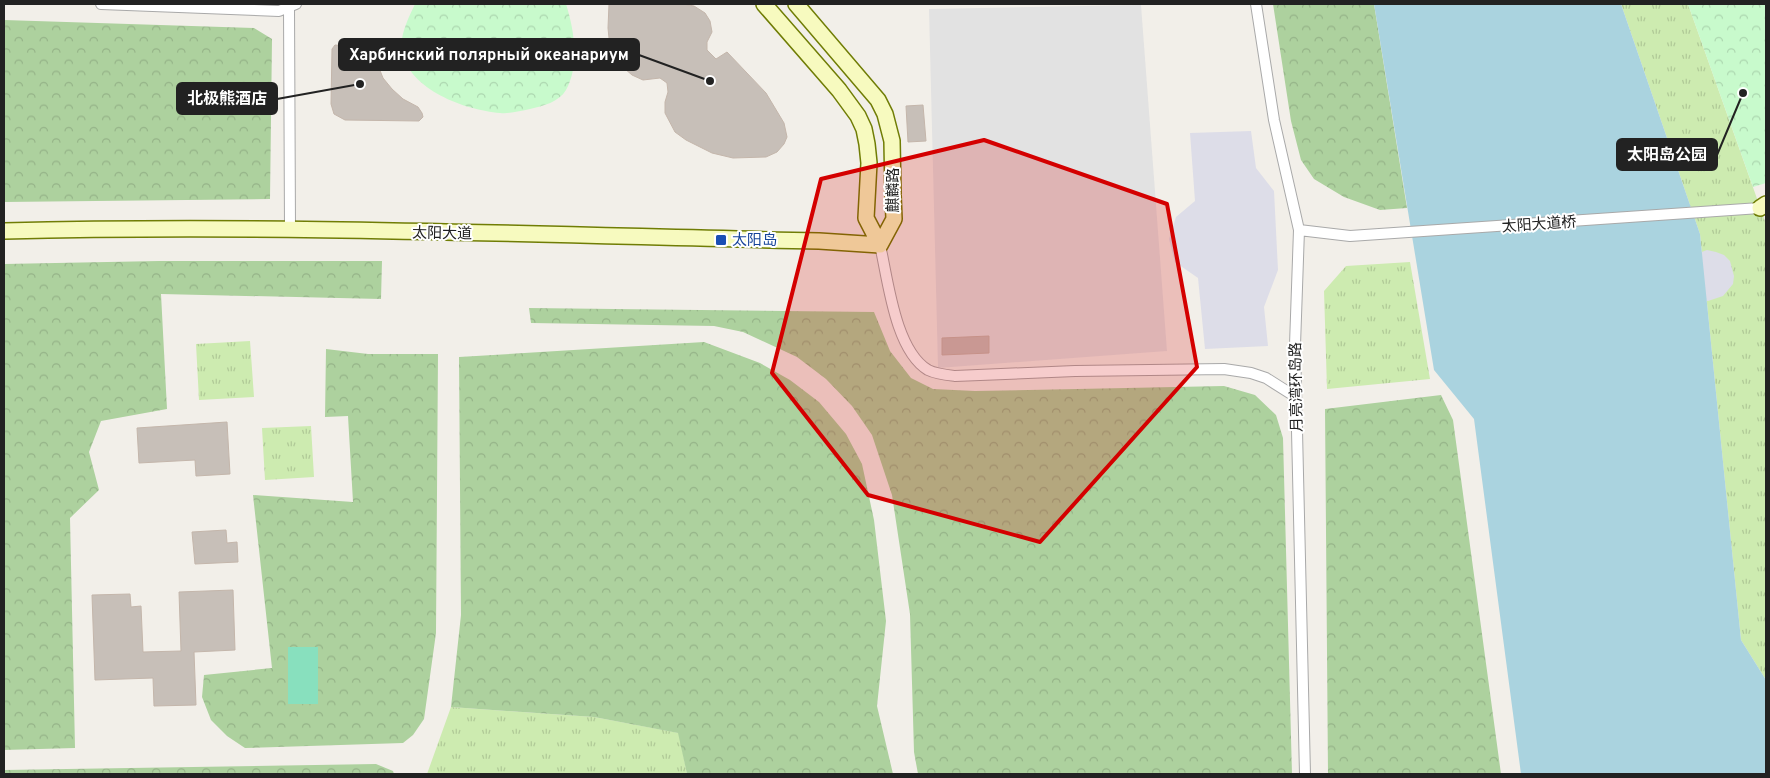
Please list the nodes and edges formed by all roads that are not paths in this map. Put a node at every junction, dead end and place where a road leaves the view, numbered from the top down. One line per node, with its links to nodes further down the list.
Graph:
1 (101, 4): 5 (street)
2 (764, 4): 10 (main road, 麒麟路)
3 (796, 4): 10 (main road, 麒麟路)
4 (1256, 4): 8 (street, 月亮湾·环岛路)
5 (293, 5): 7 (street)
6 (1764, 207): 8 (street, 太阳大道·桥)
7 (290, 229): 9 (main road, 太阳大道); 10 (main road, 太阳大道)
8 (1299, 230): 11 (street, 月亮湾·环岛路)
9 (4, 231)
10 (880, 245): 11 (street)
11 (1296, 397): 12 (street, 月亮湾·环岛路)
12 (1306, 774)

